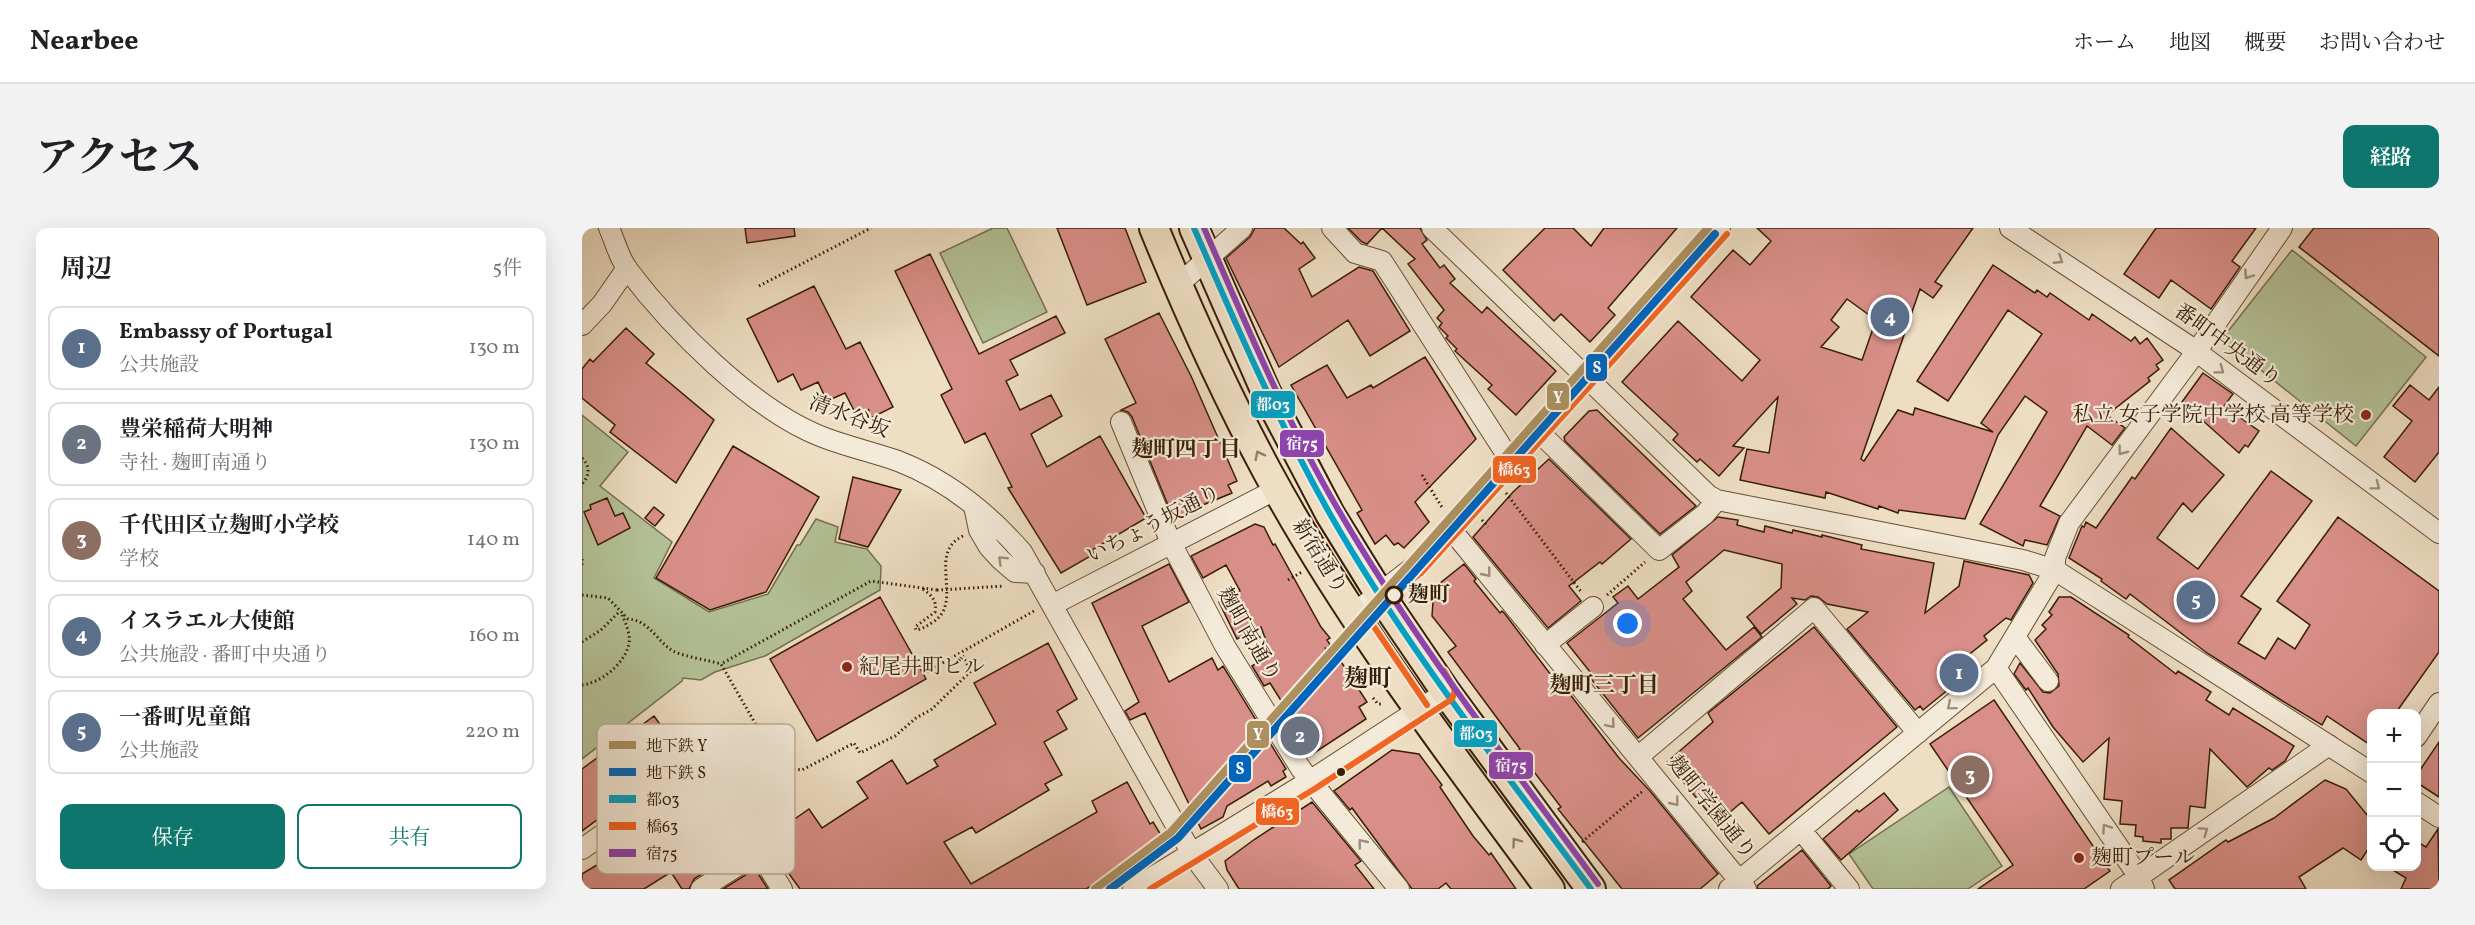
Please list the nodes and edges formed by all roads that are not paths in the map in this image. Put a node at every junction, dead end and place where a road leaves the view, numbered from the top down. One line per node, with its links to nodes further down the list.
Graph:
1 (609, 228): 11 (street, 清水谷坂)
2 (1154, 228): 12 (highway, 新宿通り)
3 (1194, 228): 10 (highway, 新宿通り)
4 (1242, 228): 10 (street)
5 (1332, 228): 18 (street)
6 (1432, 228): 15 (street)
7 (1720, 228): 15 (street)
8 (2010, 228): 14 (street, 番町中央通り, one-way to 14)
9 (2282, 228): 14 (street, one-way to 14)
10 (1207, 260): 12 (street); 27 (highway, 新宿通り)
11 (627, 268): 13 (street); 21 (street, 清水谷坂)
12 (1178, 285): 19 (highway, 新宿通り, one-way to 12)
13 (582, 325)
14 (2196, 352): 23 (street, 番町中央通り, one-way to 23); 25 (street, one-way to 25)
15 (1585, 379): 17 (street); 20 (street)
16 (1121, 422): 24 (street, 麹町南通り)
17 (1537, 430): 18 (street); 20 (street)
18 (1510, 460): 22 (street)
19 (1277, 489): 24 (street, いちょう坂通り); 30 (highway, 新宿通り)
20 (1717, 500): 25 (street)
21 (974, 506): 26 (street, 清水谷坂); 26 (street, one-way to 21)
22 (1450, 528): 27 (street); 32 (street, 麹町学園通り, one-way to 32)
23 (2439, 533)
24 (1171, 543): 28 (street, いちょう坂通り); 43 (street, 麹町南通り)
25 (2055, 570): 31 (street); 40 (street)
26 (1035, 573): 28 (street, 清水谷坂)
27 (1380, 595): 30 (street); 35 (highway, 新宿通り)
28 (1048, 606): 49 (street, 清水谷坂)
29 (1593, 607): 32 (street)
30 (1349, 625): 37 (highway, 新宿通り)
31 (2015, 637): 33 (street); 34 (street)
32 (1545, 645): 41 (street, 麹町学園通り, one-way to 41)
33 (1996, 668): 39 (street, one-way to 39); 52 (street, one-way to 33)
34 (2048, 681)
35 (1446, 692): 37 (street); 60 (highway, 新宿通り)
36 (2439, 704): 38 (street)
37 (1420, 710): 43 (street); 59 (highway, 新宿通り, one-way to 37)
38 (2421, 730)
39 (1918, 733): 41 (street); 46 (street)
40 (2329, 745): 42 (street); 52 (street, one-way to 40)
41 (1638, 757): 53 (street, 麹町学園通り, one-way to 53)
42 (2367, 770)
43 (1311, 780): 49 (street); 58 (street, 麹町南通り, one-way to 43)
44 (2421, 805): 45 (street)
45 (2439, 817)
46 (1801, 830): 53 (street); 61 (street)
47 (597, 838): 48 (street)
48 (582, 849)
49 (1192, 854): 56 (street); 57 (street, 清水谷坂)
50 (725, 874): 54 (street)
51 (773, 874): 55 (street)
52 (2142, 883): 62 (street)
53 (1738, 886)
54 (701, 889)
55 (782, 889)
56 (1133, 889)
57 (1218, 889)
58 (1399, 889)
59 (1550, 889)
60 (1591, 889)
61 (1849, 889)
62 (2121, 889)

